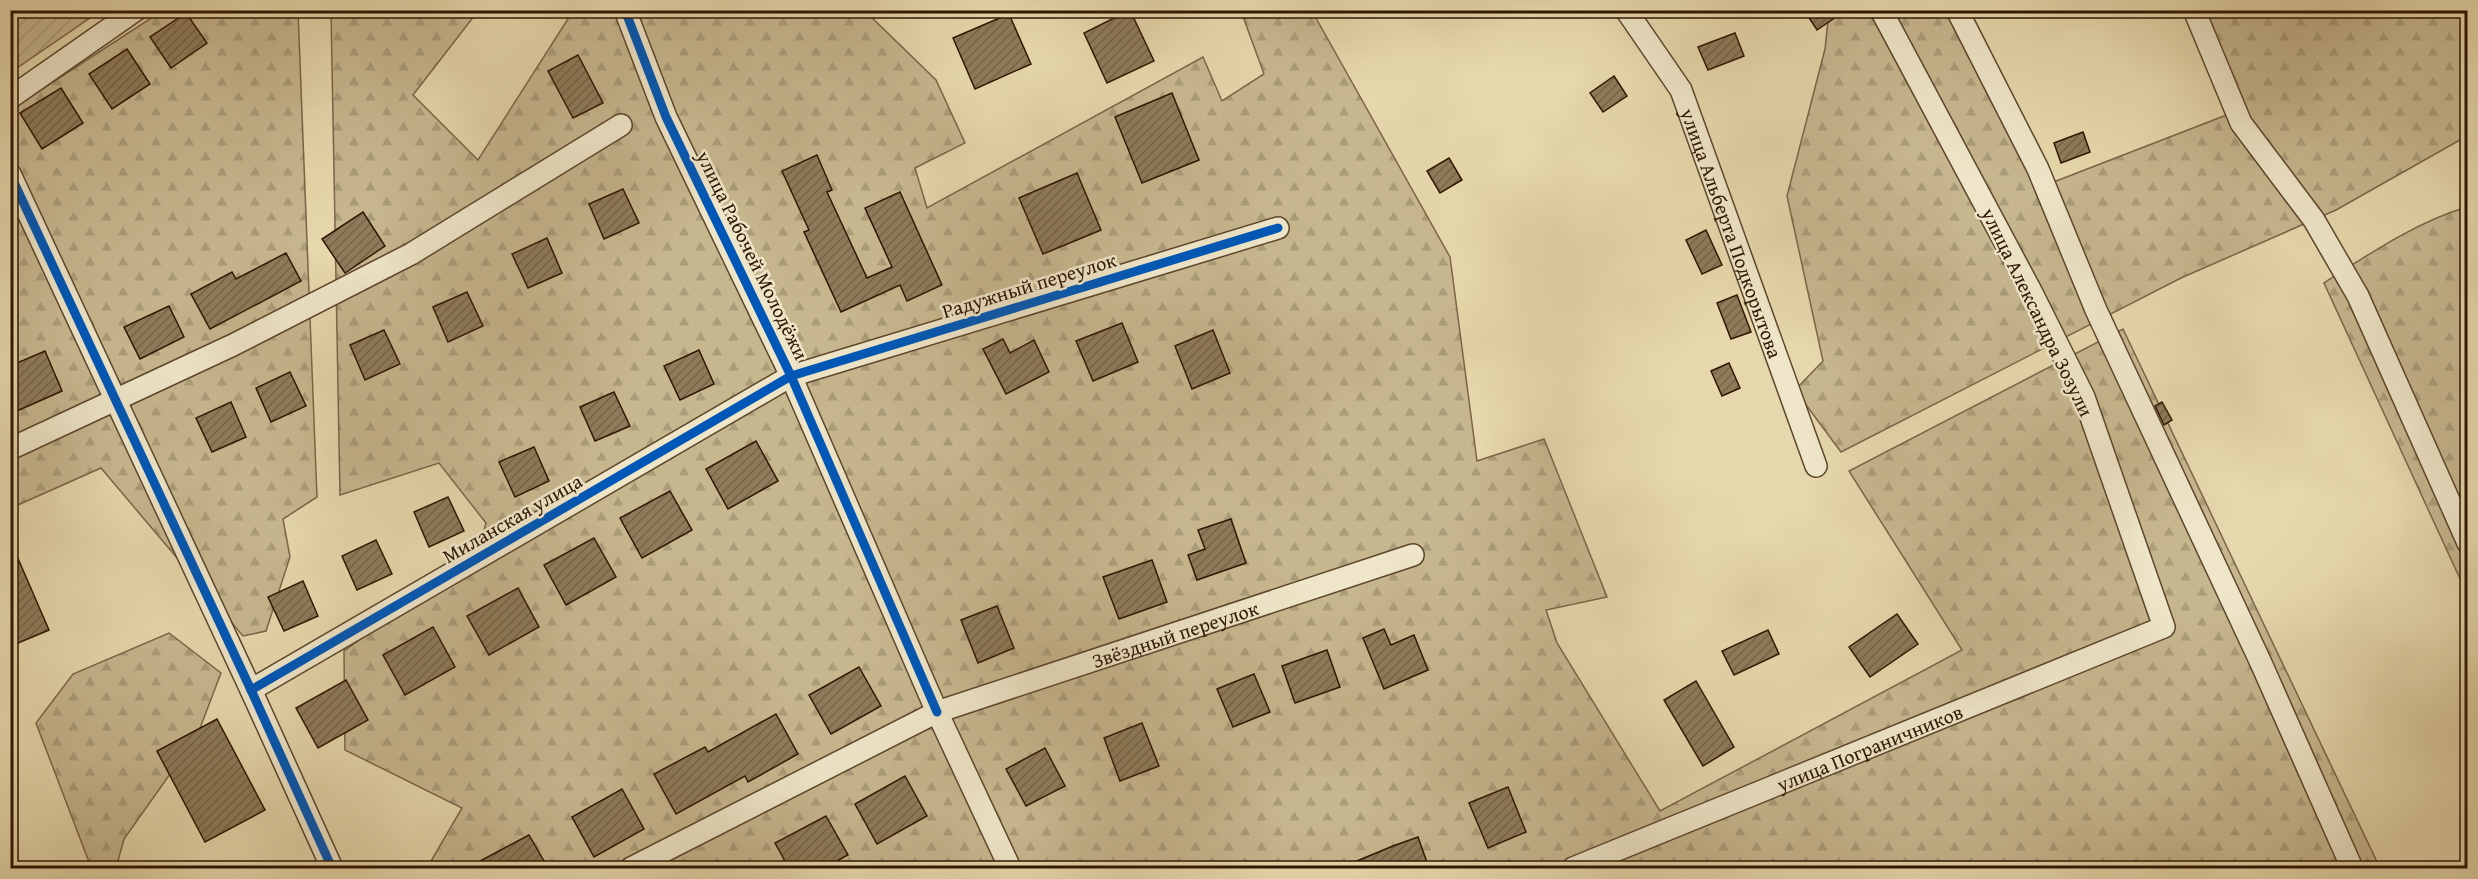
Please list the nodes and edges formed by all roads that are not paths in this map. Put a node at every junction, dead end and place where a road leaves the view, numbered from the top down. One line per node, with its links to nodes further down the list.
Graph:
1 (136, 10): 7 (street)
2 (626, 10): 11 (street, улица Рабочей Молодёжи)
3 (1626, 10): 14 (street, улица Альберта Подкорытова)
4 (1881, 10): 17 (street, улица Александра Зозули)
5 (1957, 10): 24 (street)
6 (2194, 10): 15 (street)
7 (10, 98)
8 (621, 124): 12 (street)
9 (10, 174): 12 (street)
10 (1278, 228): 11 (street, Радужный переулок)
11 (791, 376): 18 (street, Миланская улица); 19 (street, улица Рабочей Молодёжи)
12 (116, 400): 13 (street); 18 (street)
13 (10, 449)
14 (1816, 466)
15 (2468, 543)
16 (1413, 555): 19 (street, Звёздный переулок)
17 (2164, 627): 23 (street, улица Пограничников)
18 (251, 690): 20 (street)
19 (937, 712): 21 (street, Звёздный переулок); 22 (street, улица Рабочей Молодёжи)
20 (332, 868)
21 (631, 868)
22 (1010, 868)
23 (1573, 868)
24 (2352, 868)

